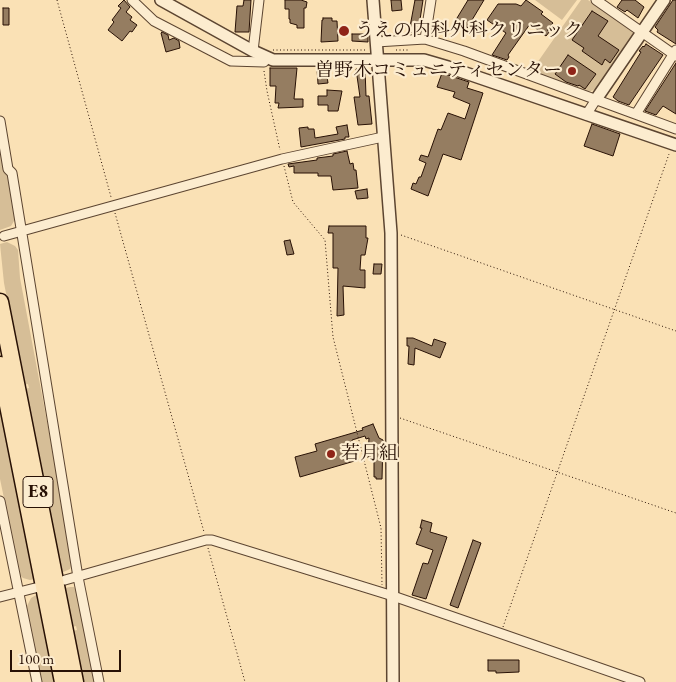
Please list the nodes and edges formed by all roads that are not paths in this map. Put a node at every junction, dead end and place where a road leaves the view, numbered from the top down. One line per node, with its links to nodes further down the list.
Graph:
1 (132, 0): 14 (street)
2 (161, 0): 11 (street)
3 (259, 0): 11 (street)
4 (373, 0): 10 (street)
5 (431, 0): 9 (street)
6 (596, 0): 8 (street)
7 (664, 0): 8 (street)
8 (642, 33): 12 (street); 15 (street)
9 (425, 39): 10 (street); 15 (street)
10 (376, 42): 13 (street)
11 (253, 51): 13 (street)
12 (675, 54): 16 (street)
13 (377, 59): 17 (street); 20 (street)
14 (264, 62)
15 (596, 98): 16 (street); 17 (street)
16 (636, 114): 19 (street)
17 (586, 115): 21 (street)
18 (0, 121): 22 (street)
19 (676, 129)
20 (383, 137): 22 (street); 31 (street)
21 (674, 144)
22 (22, 231): 23 (street); 27 (street)
23 (4, 236)
24 (0, 302): 35 (highway, E8)
25 (0, 365): 34 (highway, E8)
26 (0, 501): 30 (street)
27 (78, 577): 28 (street); 31 (street); 36 (street)
28 (65, 580)
29 (35, 588): 30 (street)
30 (19, 592): 32 (street); 33 (street)
31 (388, 595): 37 (street); 38 (street)
32 (0, 597)
33 (37, 682)
34 (63, 682)
35 (75, 682)
36 (99, 682)
37 (393, 682)
38 (640, 682)

